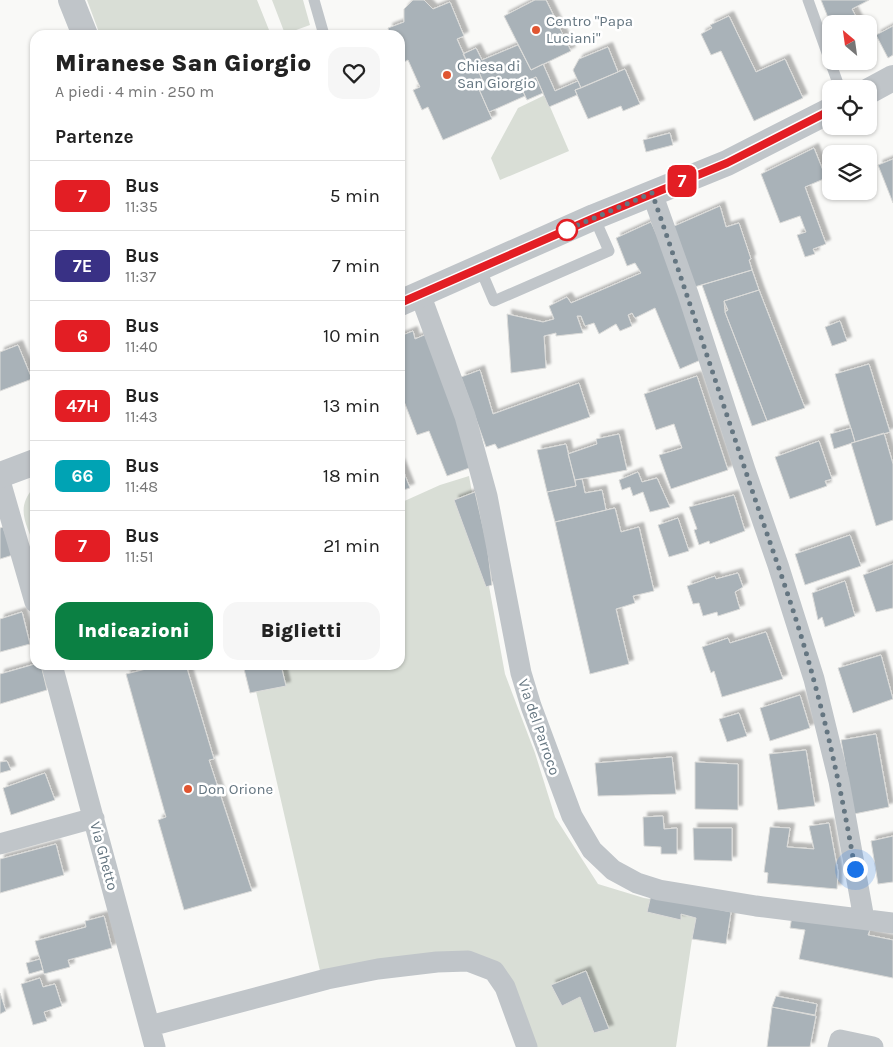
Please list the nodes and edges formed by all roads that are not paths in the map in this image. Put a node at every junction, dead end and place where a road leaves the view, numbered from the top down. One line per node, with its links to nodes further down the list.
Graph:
1 (71, 0): 4 (street)
2 (314, 0): 5 (lane)
3 (808, 0): 7 (lane)
4 (83, 30)
5 (323, 30)
6 (893, 78): 8 (street)
7 (837, 80)
8 (877, 86)
9 (822, 115): 10 (street)
10 (652, 193): 11 (street); 21 (street)
11 (594, 218): 12 (street); 12 (lane)
12 (480, 268): 13 (street)
13 (410, 299): 21 (street, Via del Parroco)
14 (30, 464): 15 (street)
15 (0, 475)
16 (0, 481): 17 (street)
17 (30, 585)
18 (53, 670): 19 (street, Via Ghetto)
19 (94, 818): 20 (street); 23 (street, Via Ghetto)
20 (0, 844)
21 (864, 919): 22 (street, Via del Parroco)
22 (893, 923)
23 (150, 1026): 24 (street, Via Ghetto); 25 (street)
24 (155, 1047)
25 (527, 1047)
26 (838, 1047): 27 (street)
27 (873, 1047)

